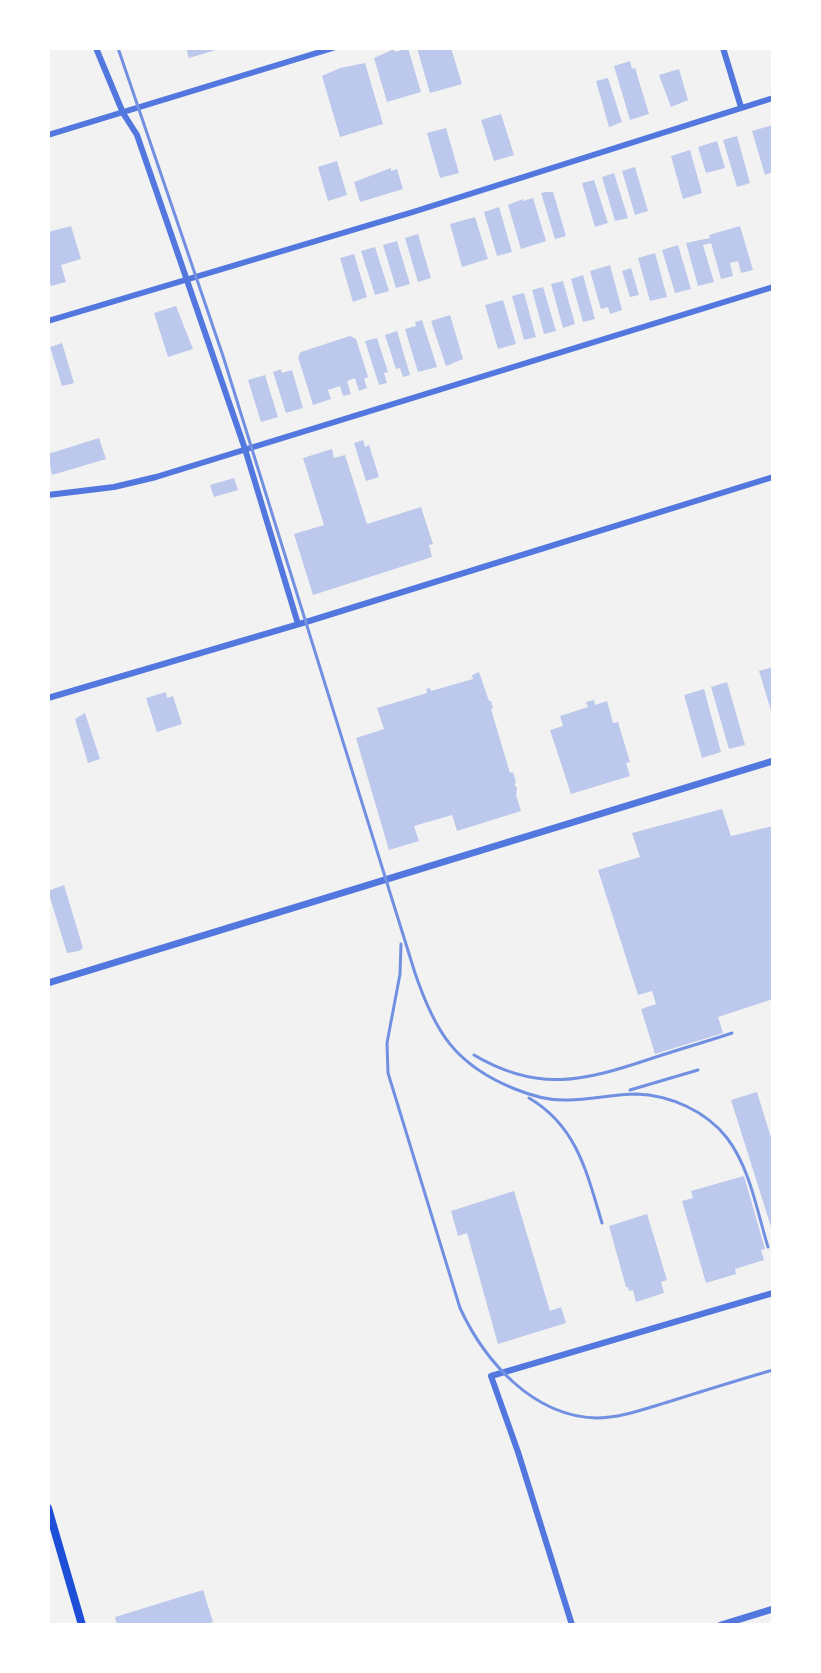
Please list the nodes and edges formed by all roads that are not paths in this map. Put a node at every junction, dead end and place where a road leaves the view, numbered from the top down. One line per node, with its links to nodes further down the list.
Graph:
1 (96, 48): 6 (street)
2 (333, 48): 6 (street)
3 (723, 48): 5 (street)
4 (773, 98): 5 (street)
5 (741, 107): 8 (street)
6 (123, 113): 7 (street); 8 (street)
7 (48, 135)
8 (188, 280): 10 (street); 11 (street)
9 (773, 287): 11 (street)
10 (48, 321)
11 (245, 449): 13 (street); 14 (street)
12 (773, 477): 14 (street)
13 (48, 495)
14 (298, 624): 15 (street)
15 (48, 698)
16 (773, 761): 17 (street)
17 (48, 983)
18 (773, 1293): 22 (street)
19 (48, 1508): 21 (main road)
20 (773, 1609): 23 (street)
21 (82, 1625)
22 (572, 1625)
23 (721, 1625)

